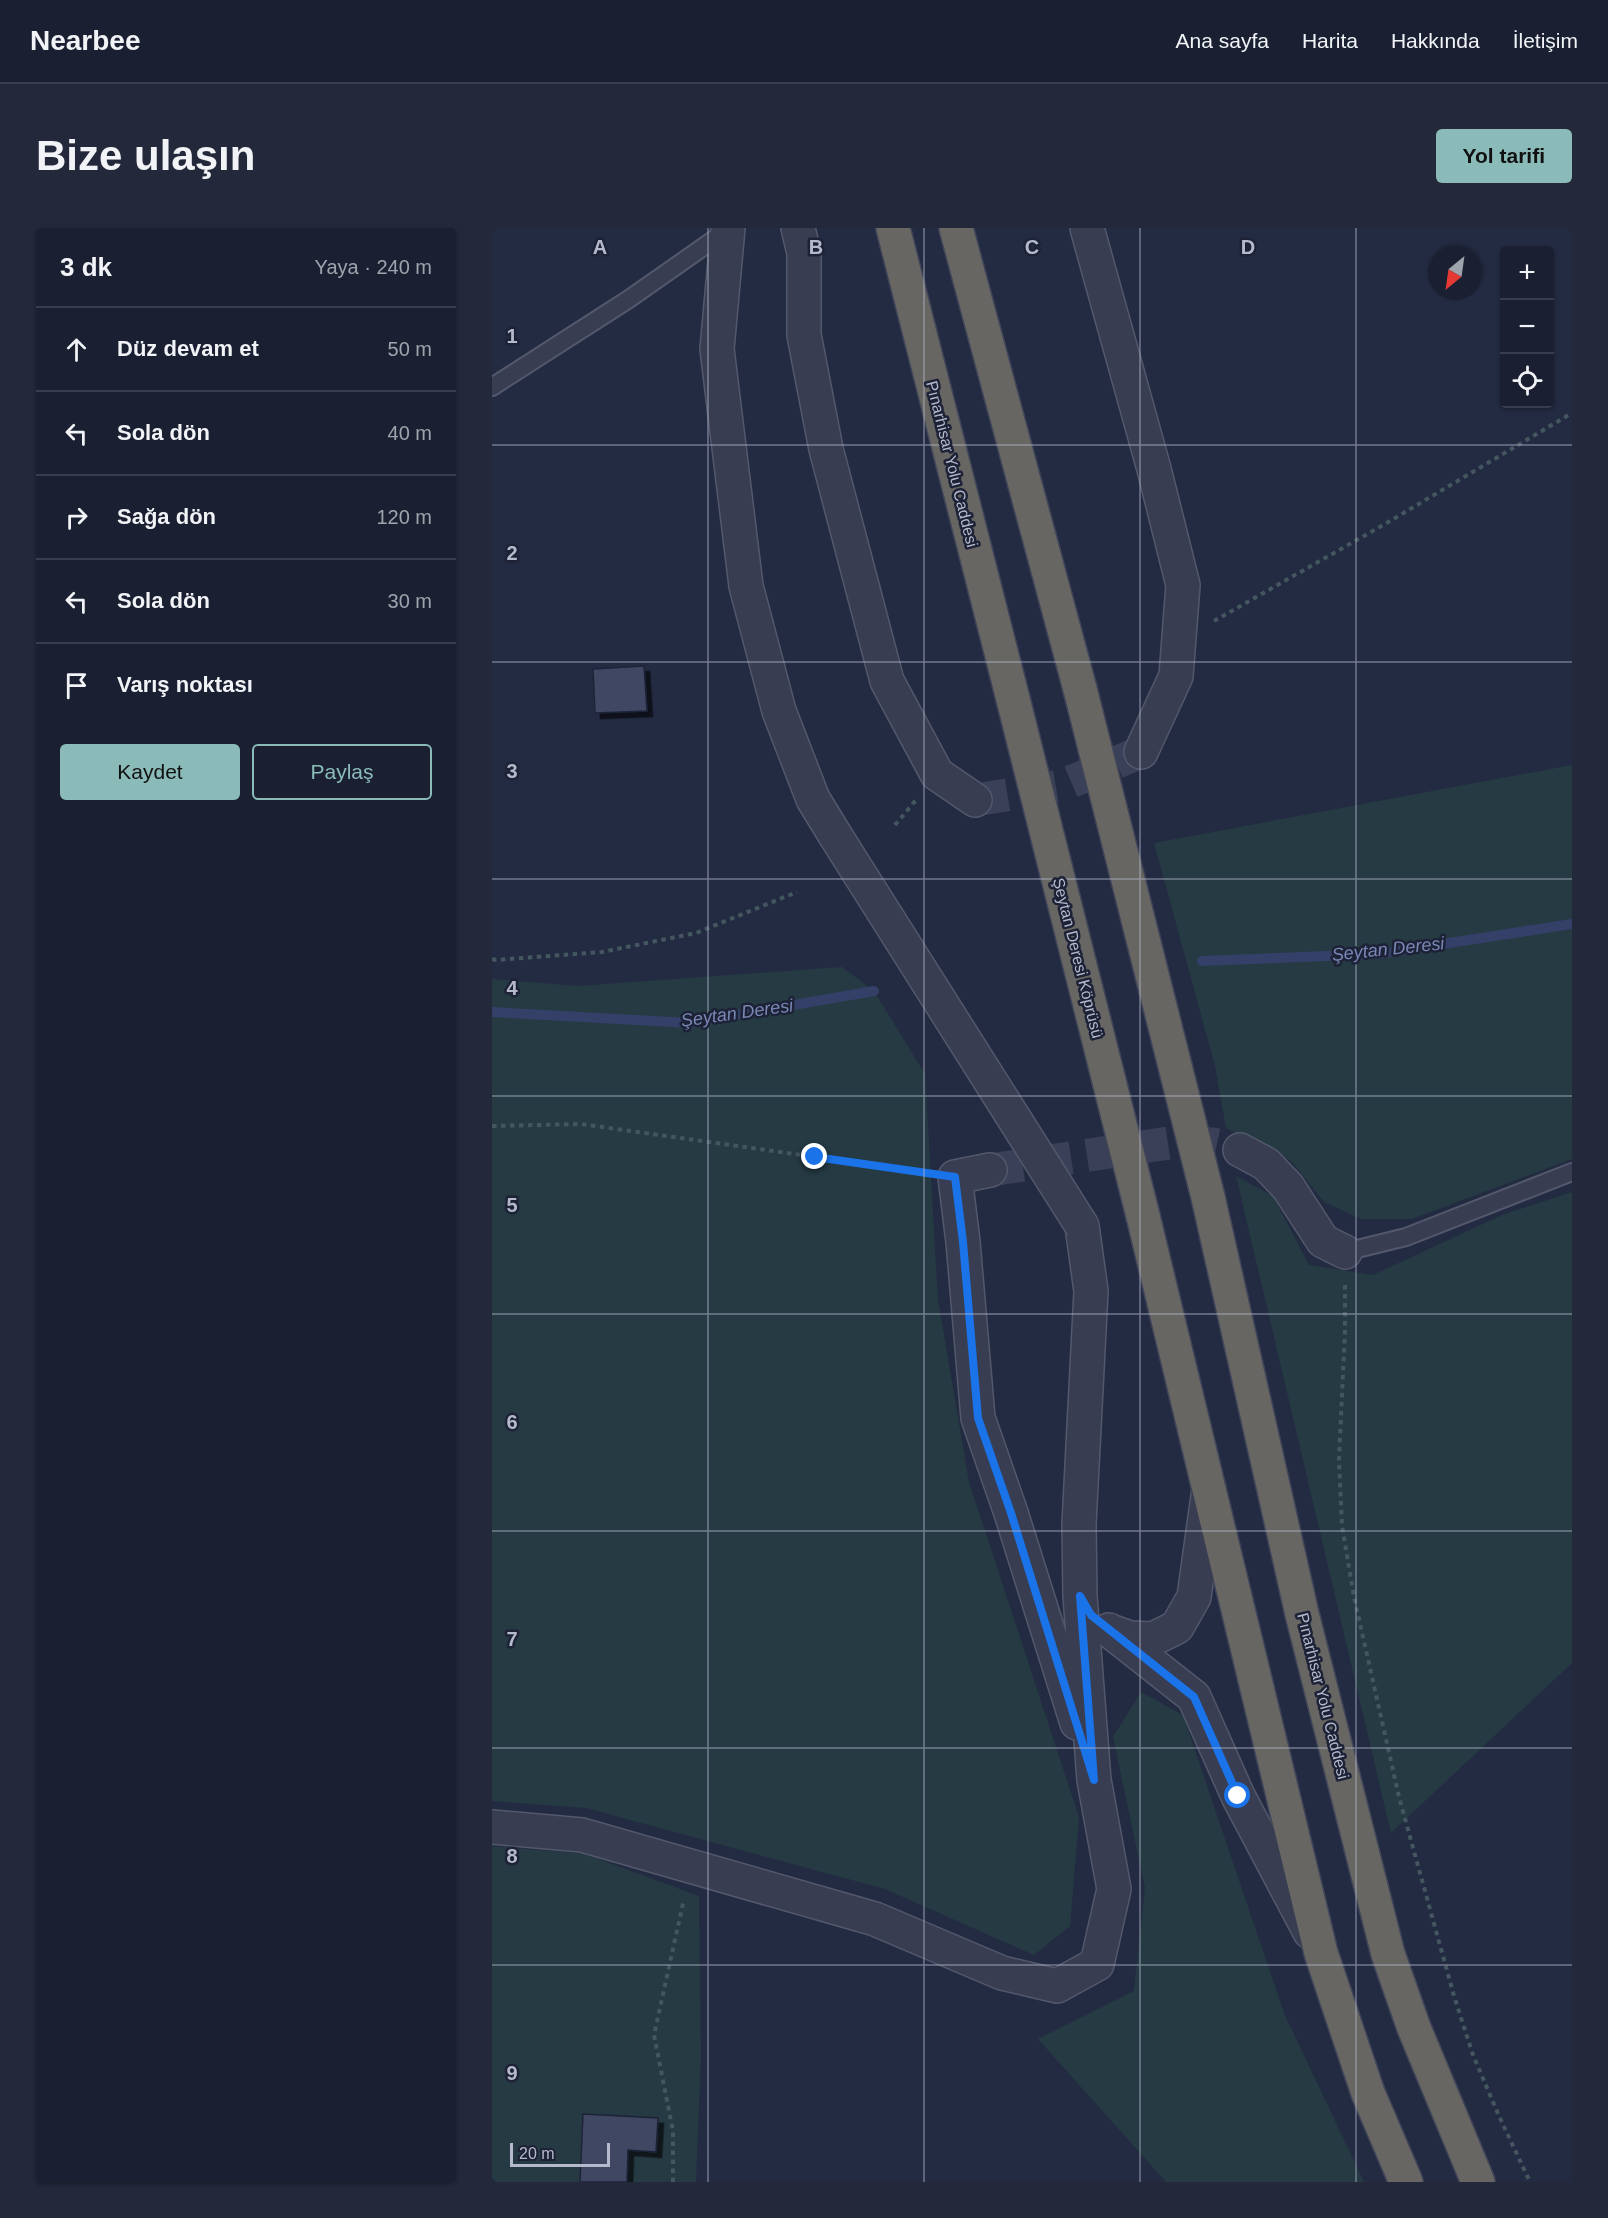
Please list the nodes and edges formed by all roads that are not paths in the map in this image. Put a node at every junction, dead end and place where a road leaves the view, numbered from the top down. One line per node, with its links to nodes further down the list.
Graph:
1 (798, 228): 9 (street)
2 (893, 228): 7 (highway, Pınarhisar Yolu Caddesi)
3 (956, 228): 21 (highway, Pınarhisar Yolu Caddesi, bridge)
4 (1087, 228): 8 (street)
5 (727, 230): 6 (lane); 15 (street, bridge)
6 (492, 387)
7 (1013, 699): 14 (highway, Şeytan Deresi Köprüsü, bridge)
8 (1141, 752)
9 (975, 800)
10 (1240, 1150): 13 (street)
11 (990, 1170): 17 (street)
12 (1572, 1172): 13 (lane)
13 (1345, 1252)
14 (1209, 1489): 16 (street); 19 (highway)
15 (1080, 1596): 16 (street); 17 (street)
16 (1109, 1630): 19 (street)
17 (1094, 1780): 18 (street)
18 (492, 1827)
19 (1321, 1953): 20 (highway)
20 (1406, 2182)
21 (1478, 2182)

